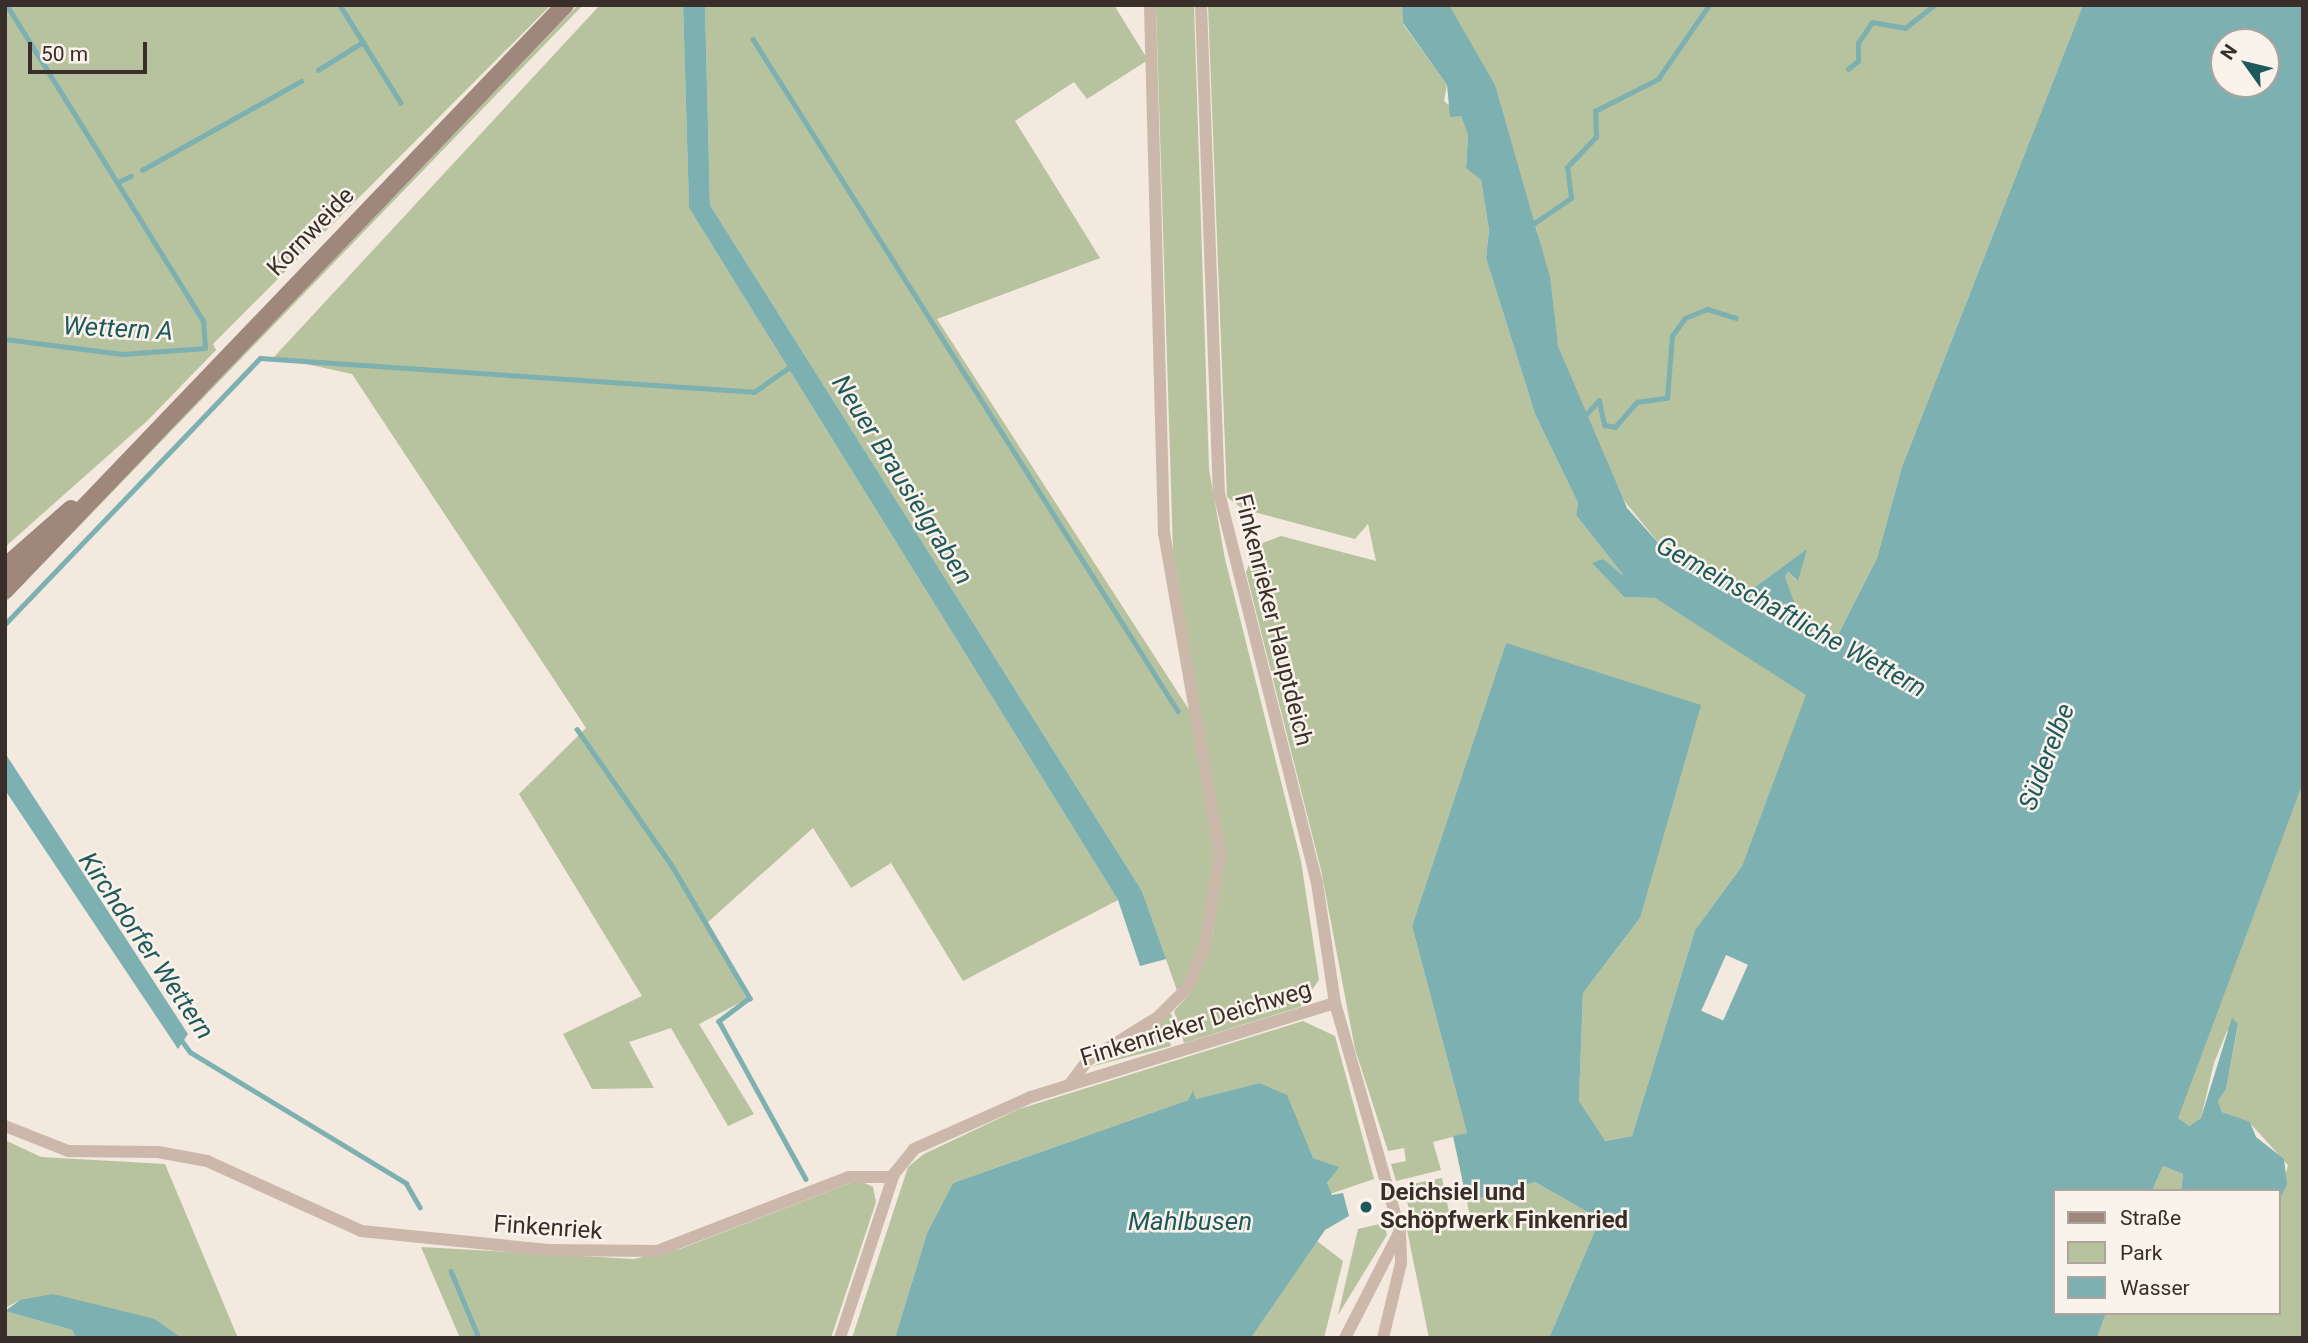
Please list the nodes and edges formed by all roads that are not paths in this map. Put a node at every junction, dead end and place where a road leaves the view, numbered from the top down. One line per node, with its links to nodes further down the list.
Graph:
1 (565, 5): 4 (main road, Kornweide)
2 (1150, 5): 8 (street)
3 (1201, 5): 7 (street, Finkenrieker Hauptdeich)
4 (92, 493): 5 (main road, Kornweide); 6 (main road, Kornweide)
5 (5, 567)
6 (5, 590)
7 (1335, 1003): 8 (street, Finkenrieker Deichweg); 11 (street, Finkenrieker Hauptdeich)
8 (1069, 1085): 10 (street)
9 (5, 1126): 10 (street, Finkenriek)
10 (893, 1177): 12 (street)
11 (1400, 1231): 13 (street); 14 (street, Finkenrieker Hauptdeich)
12 (840, 1338)
13 (1345, 1338)
14 (1383, 1338)

